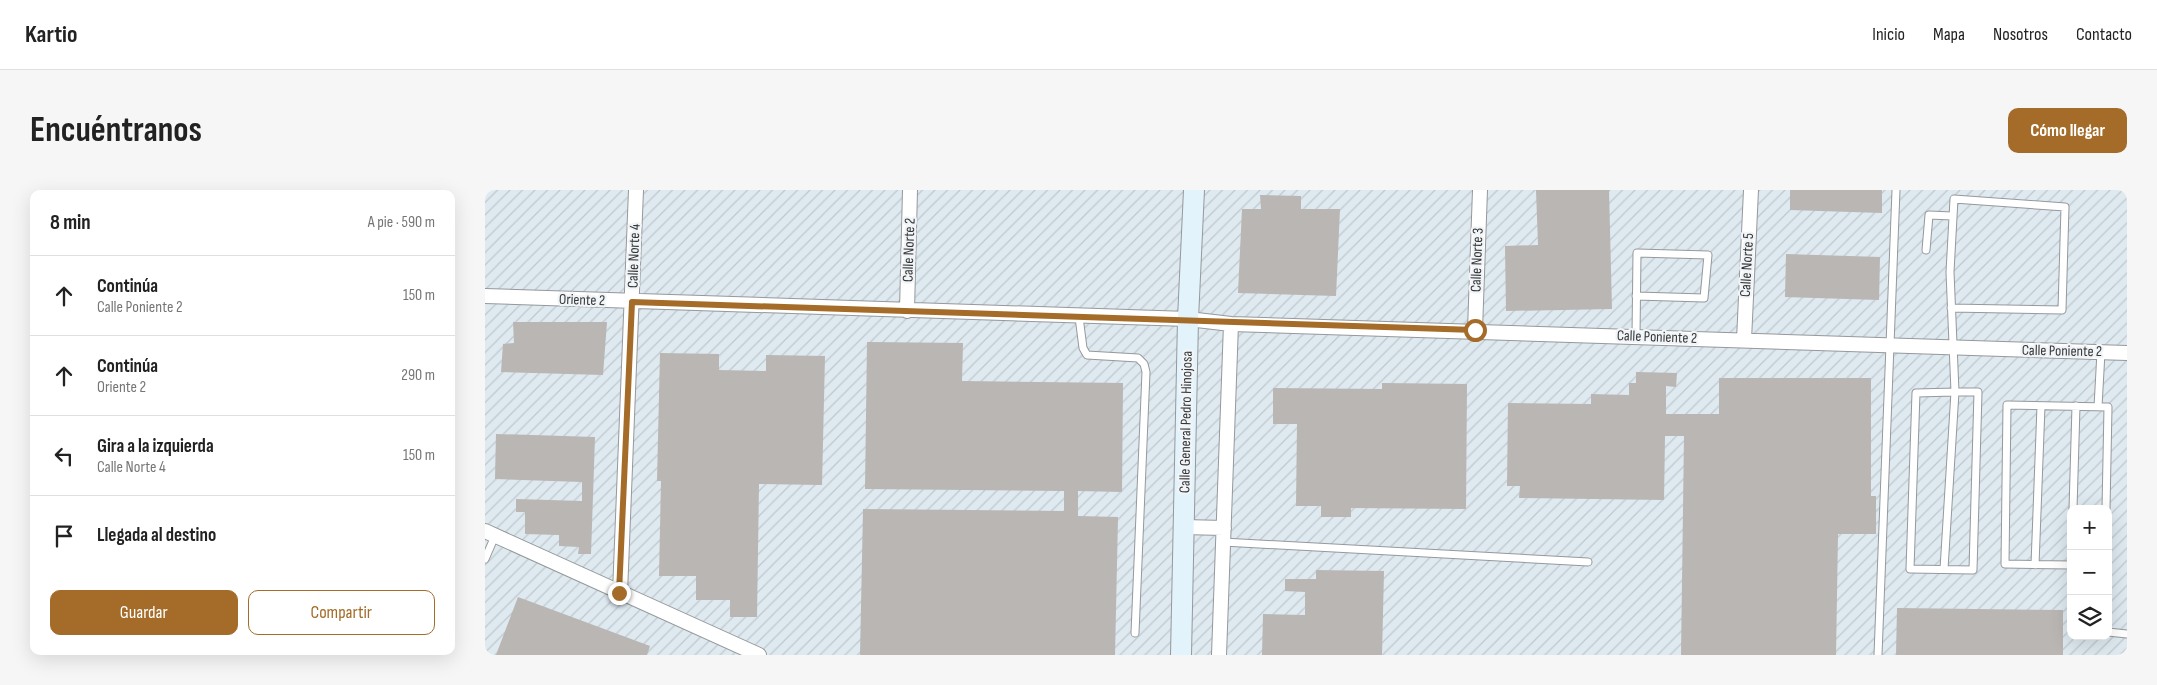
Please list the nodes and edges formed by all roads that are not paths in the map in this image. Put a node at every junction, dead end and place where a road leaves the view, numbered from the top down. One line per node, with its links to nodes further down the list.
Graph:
1 (636, 190): 11 (street, Calle Norte 4)
2 (910, 190): 13 (street, Calle Norte 2)
3 (1193, 190): 15 (street, Calle General Pedro Hinojosa)
4 (1480, 190): 17 (street, Calle Norte 3)
5 (1751, 190): 19 (street, Calle Norte 5)
6 (1896, 190): 20 (lane)
7 (1952, 216): 8 (lane); 12 (lane); 12 (lane)
8 (1926, 250)
9 (485, 296): 11 (street, Oriente 2)
10 (1636, 296): 10 (lane); 18 (lane)
11 (632, 302): 13 (street, Oriente 2); 38 (street, Calle Norte 4)
12 (1951, 308): 21 (lane)
13 (907, 311): 14 (street, Oriente 2)
14 (1079, 317): 15 (street, Oriente 2); 40 (lane)
15 (1188, 320): 16 (street, Calle Poniente 2); 30 (street, Calle General Pedro Hinojosa)
16 (1231, 324): 17 (street, Calle Poniente 2); 32 (street)
17 (1475, 330): 18 (street, Calle Poniente 2)
18 (1636, 336): 19 (street, Calle Poniente 2)
19 (1744, 340): 20 (street, Calle Poniente 2)
20 (1891, 345): 21 (street, Calle Poniente 2); 45 (lane)
21 (1951, 348): 22 (street, Calle Poniente 2); 24 (lane)
22 (2101, 352): 23 (street, Calle Poniente 2); 27 (lane)
23 (2127, 353)
24 (1955, 392): 37 (lane); 37 (lane); 37 (lane)
25 (2041, 406): 26 (lane); 35 (lane); 35 (lane)
26 (2076, 406): 27 (lane); 28 (lane)
27 (2098, 406): 29 (lane)
28 (2073, 505)
29 (2106, 505)
30 (1183, 527): 32 (street); 43 (street, Calle General Pedro Hinojosa)
31 (490, 534): 33 (lane); 38 (street)
32 (1223, 535): 34 (lane); 44 (street)
33 (485, 558)
34 (1588, 562)
35 (2035, 565): 36 (lane)
36 (2067, 565)
37 (1944, 569)
38 (619, 593): 42 (street)
39 (2112, 632): 41 (lane)
40 (1135, 633)
41 (2127, 634)
42 (759, 655)
43 (1181, 655)
44 (1219, 655)
45 (1878, 655)

